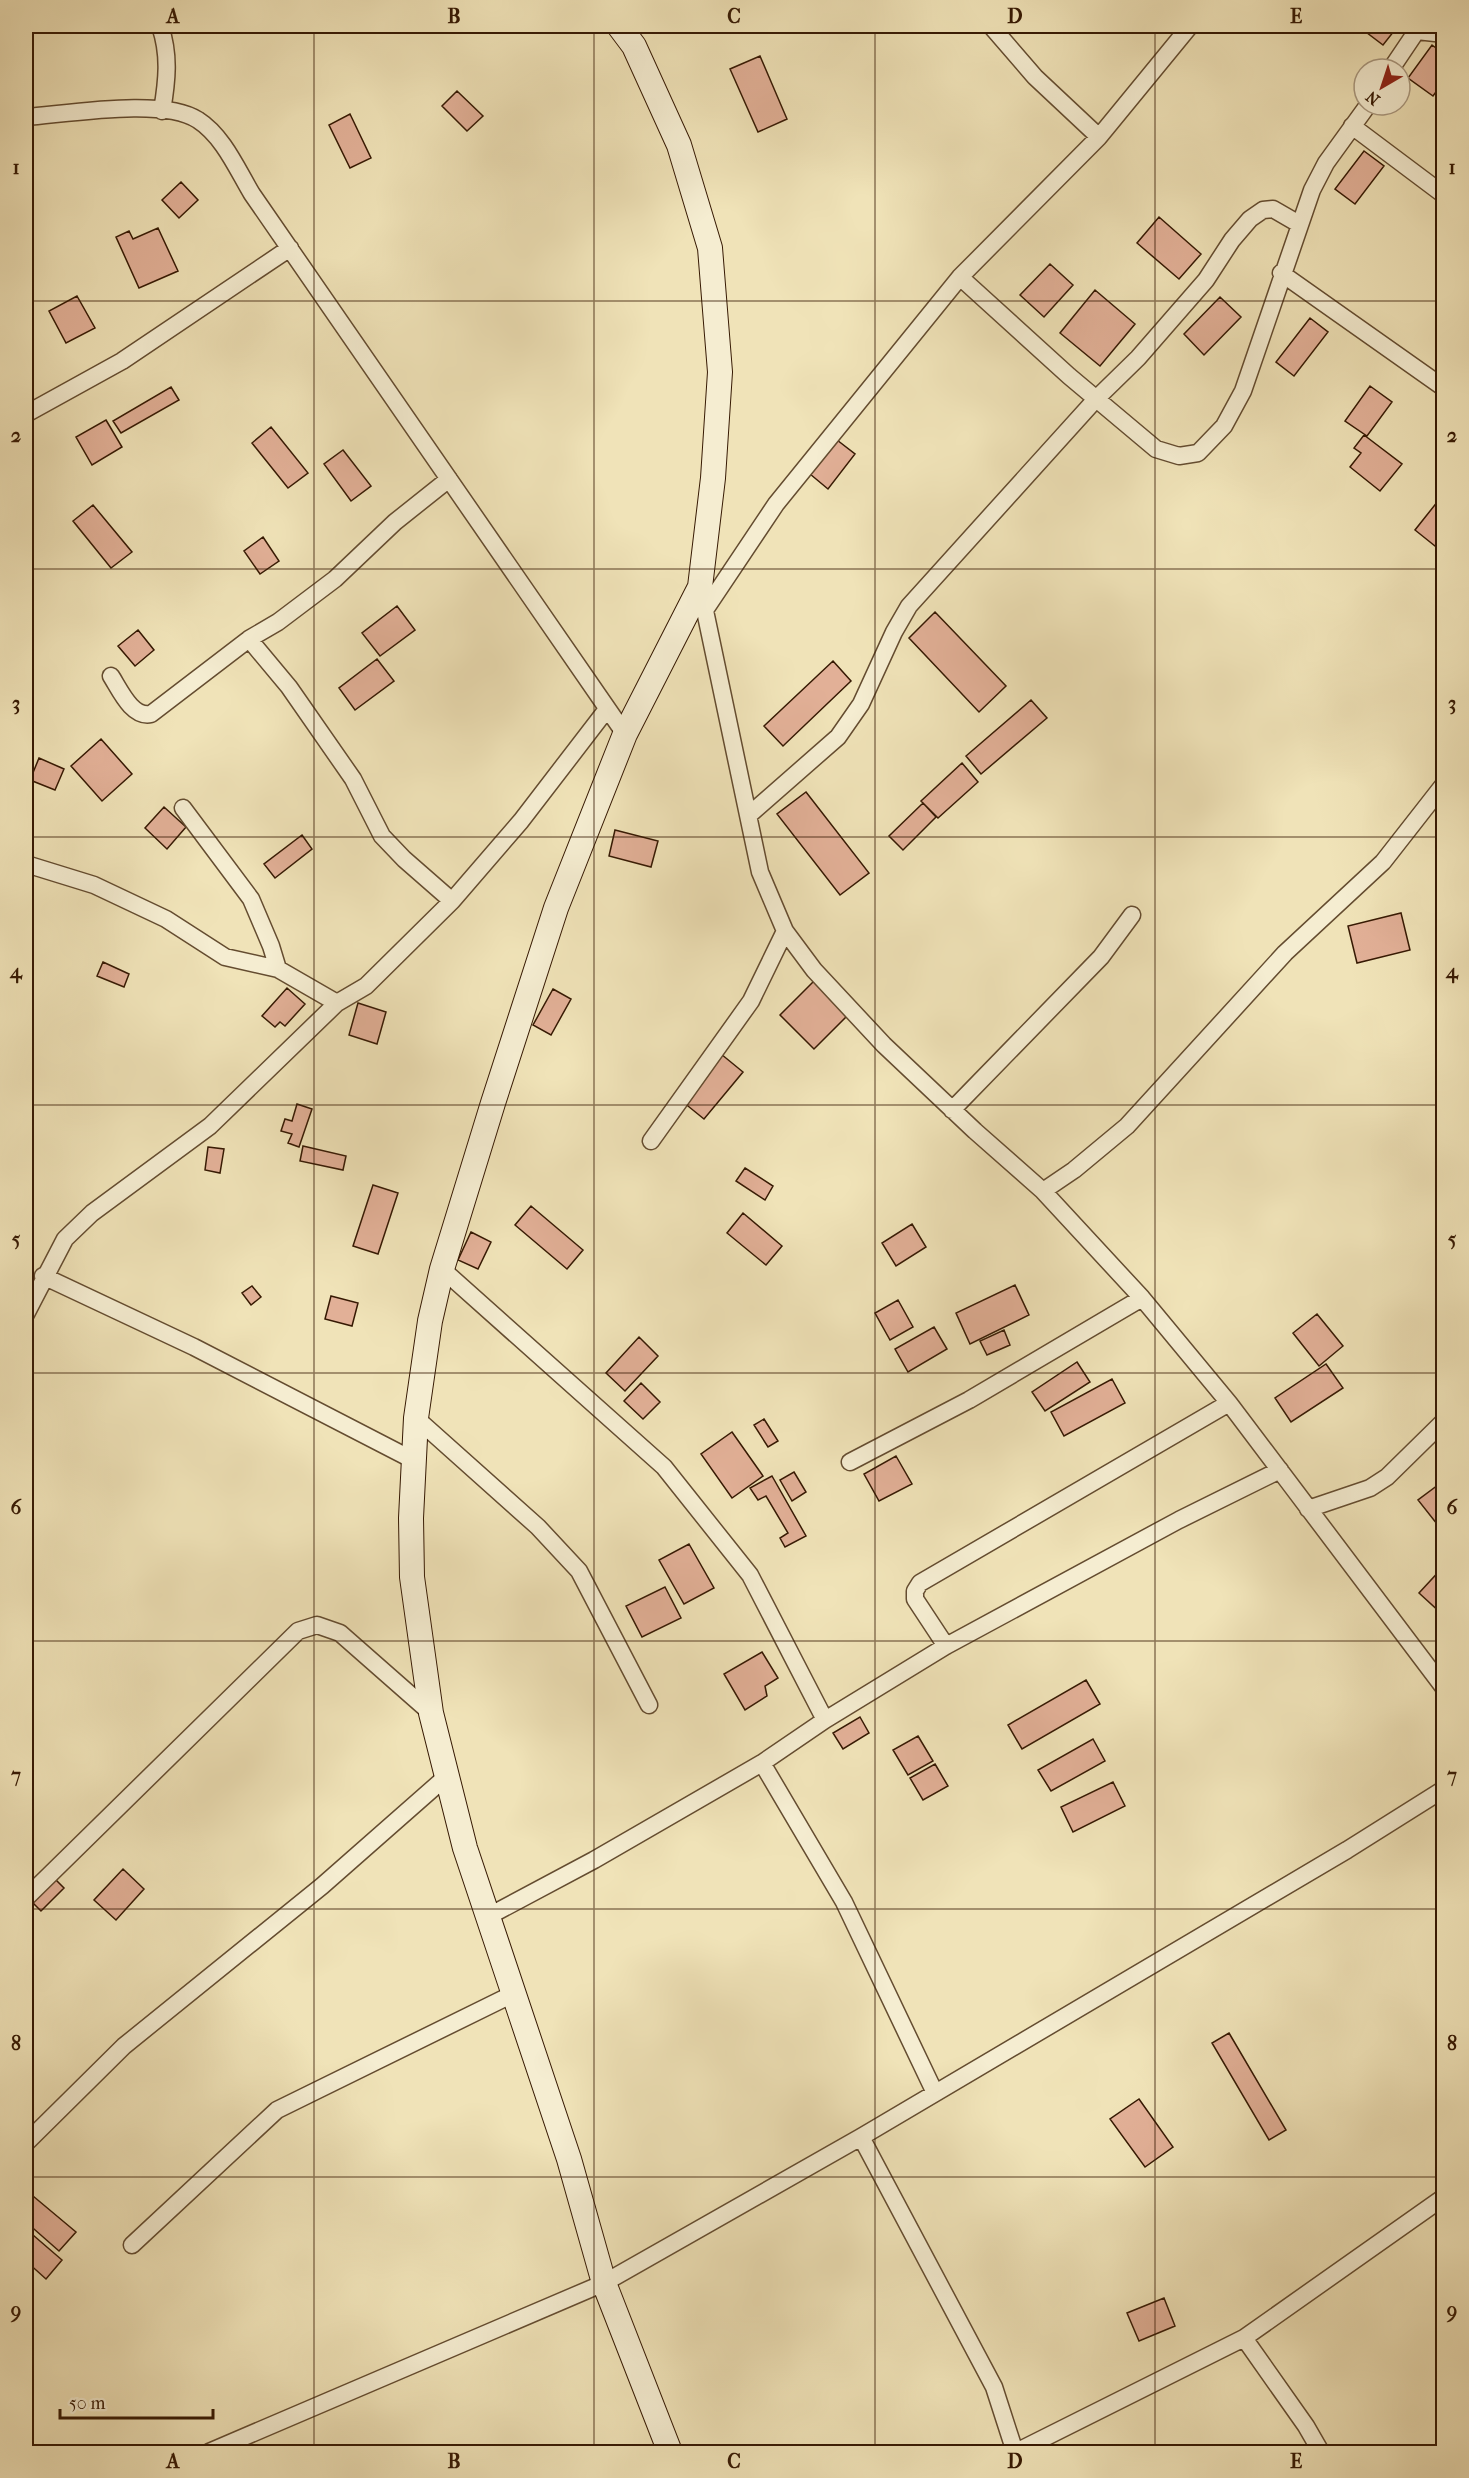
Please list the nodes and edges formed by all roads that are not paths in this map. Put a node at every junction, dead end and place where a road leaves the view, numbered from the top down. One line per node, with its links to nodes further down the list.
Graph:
1 (160, 26): 8 (street)
2 (619, 26): 22 (street)
3 (991, 26): 12 (street)
4 (1190, 26): 12 (street)
5 (1419, 28): 6 (street); 7 (street)
6 (1443, 34)
7 (1399, 57)
8 (162, 111): 9 (street); 15 (street)
9 (26, 117)
10 (1359, 117): 11 (street)
11 (1352, 126): 13 (street); 14 (street)
12 (1099, 137): 17 (street)
13 (1443, 195)
14 (1299, 224): 16 (street); 19 (street)
15 (290, 248): 20 (street); 21 (street)
16 (1281, 273): 18 (street); 19 (street)
17 (960, 277): 19 (street); 22 (street)
18 (1443, 388)
19 (1096, 399): 29 (street)
20 (26, 414)
21 (450, 478): 23 (street); 25 (street)
22 (702, 599): 26 (street); 29 (street)
23 (249, 639): 24 (street); 31 (street)
24 (111, 676)
25 (607, 709): 26 (street); 31 (street)
26 (625, 734): 39 (street)
27 (1443, 784): 38 (street)
28 (183, 808): 34 (street)
29 (749, 815): 33 (street)
30 (26, 864): 34 (street)
31 (452, 901): 35 (street)
32 (1132, 915): 36 (street)
33 (785, 931): 36 (street); 37 (street)
34 (278, 969): 35 (street)
35 (337, 1003): 40 (street)
36 (952, 1110): 38 (street)
37 (651, 1141)
38 (1043, 1191): 41 (street)
39 (442, 1269): 44 (street); 54 (street)
40 (44, 1276): 42 (street); 46 (street)
41 (1142, 1298): 43 (street); 47 (street)
42 (26, 1314)
43 (1229, 1403): 48 (street); 50 (street)
44 (416, 1418): 46 (street); 52 (street)
45 (1443, 1421): 49 (street)
46 (413, 1460): 53 (street)
47 (850, 1461)
48 (1280, 1470): 49 (street); 50 (street)
49 (1308, 1509): 51 (street)
50 (946, 1646): 54 (street)
51 (1443, 1688)
52 (649, 1705)
53 (431, 1713): 56 (street); 58 (street)
54 (825, 1720): 55 (street)
55 (762, 1763): 59 (street); 61 (street)
56 (447, 1776): 59 (street); 63 (street)
57 (1443, 1789): 61 (street)
58 (26, 1898)
59 (487, 1917): 60 (street)
60 (513, 1994): 65 (street); 66 (street)
61 (935, 2093): 62 (street)
62 (861, 2137): 66 (street); 70 (street)
63 (26, 2143)
64 (1443, 2197): 67 (street)
65 (132, 2245)
66 (604, 2283): 68 (street); 69 (street)
67 (1244, 2338): 70 (street); 71 (street)
68 (212, 2452)
69 (670, 2452)
70 (1016, 2452)
71 (1321, 2452)

